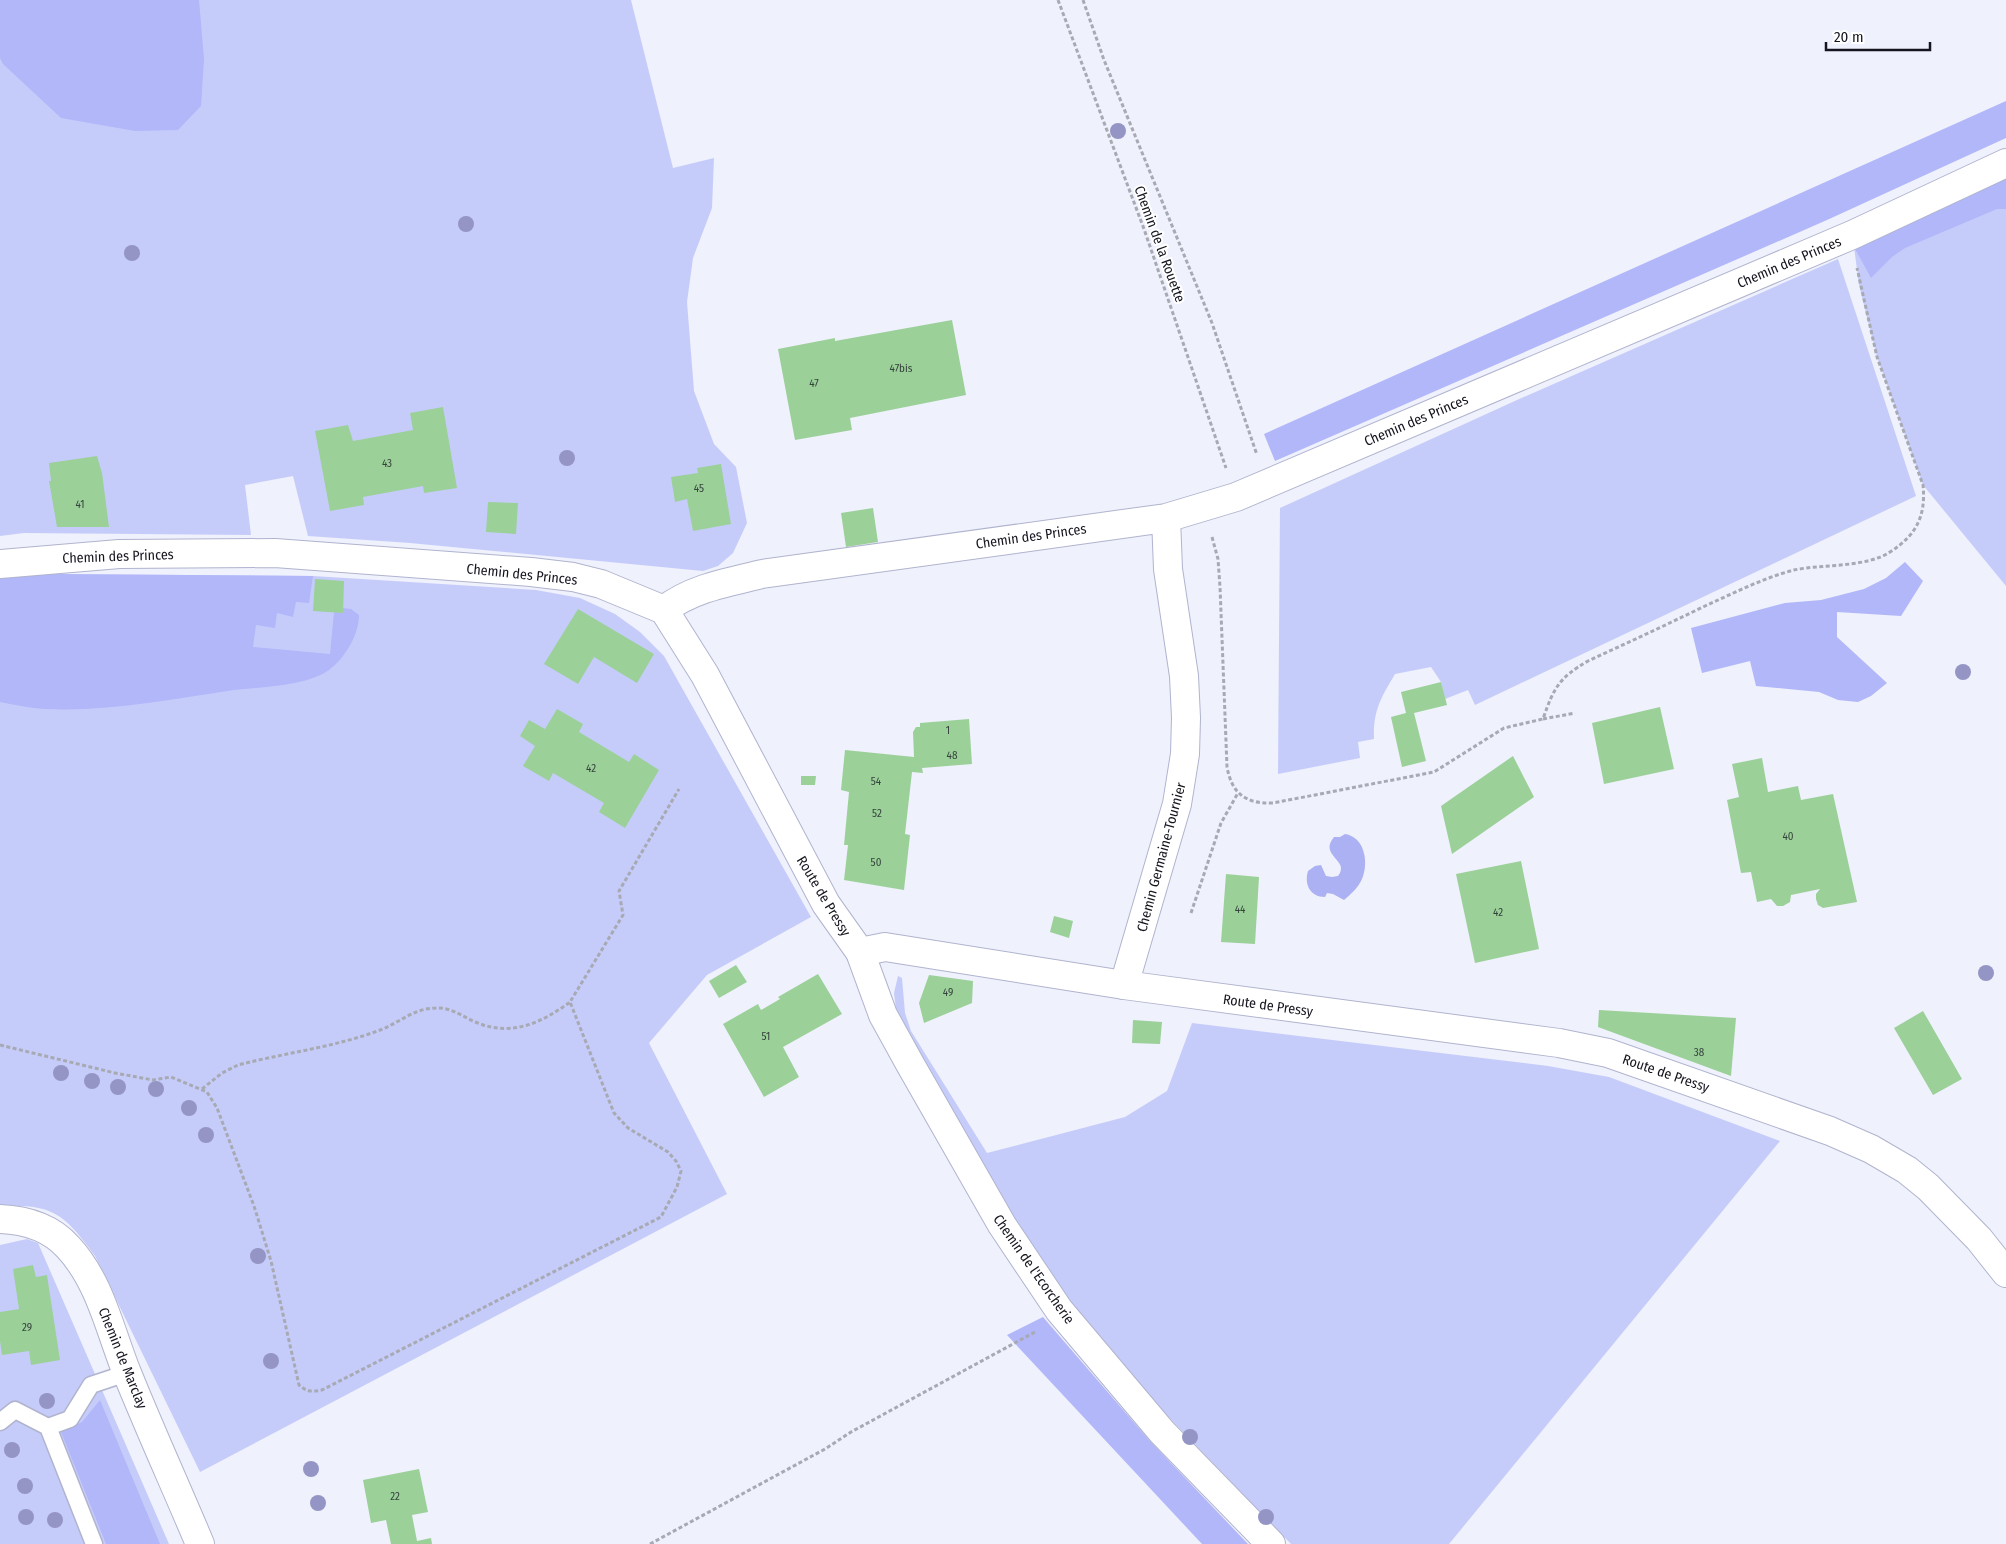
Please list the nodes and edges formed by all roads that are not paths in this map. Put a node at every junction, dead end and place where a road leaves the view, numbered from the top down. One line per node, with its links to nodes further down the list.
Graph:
1 (2006, 163): 2 (street, Chemin des Princes)
2 (1166, 518): 4 (street, Chemin des Princes); 6 (street, Chemin Germaine-Tournier)
3 (0, 564): 4 (street, Chemin des Princes)
4 (664, 610): 5 (street, Route de Pressy)
5 (860, 952): 6 (street, Route de Pressy); 14 (street, Chemin de l'Ecorcherie)
6 (1124, 985): 8 (street, Route de Pressy)
7 (0, 1219): 9 (street, Chemin de Marclay)
8 (2006, 1273)
9 (127, 1373): 11 (lane); 13 (street, Chemin de Marclay)
10 (0, 1422): 11 (lane)
11 (48, 1427): 12 (lane)
12 (94, 1544)
13 (200, 1544)
14 (1271, 1544)

